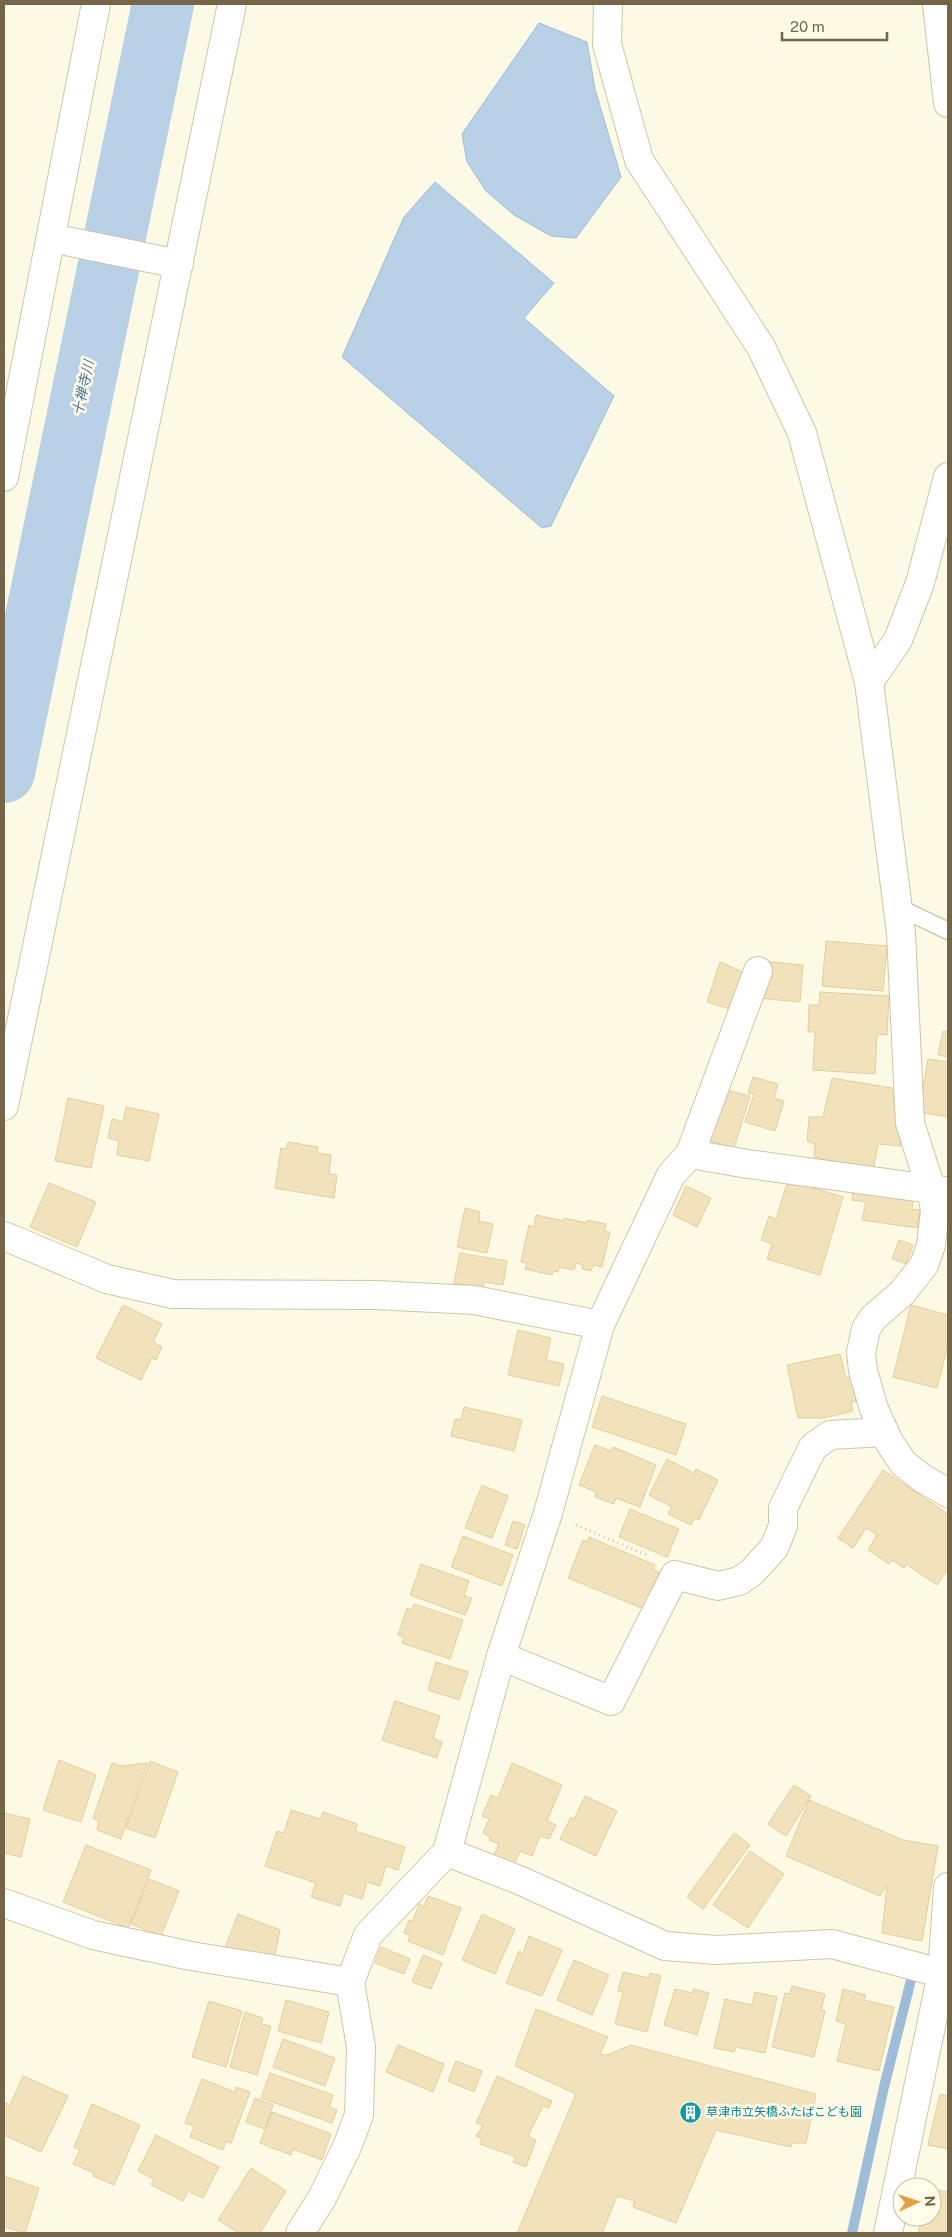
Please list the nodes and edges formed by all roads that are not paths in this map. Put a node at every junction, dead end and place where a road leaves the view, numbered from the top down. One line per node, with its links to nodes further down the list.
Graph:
1 (96, 4): 6 (street)
2 (232, 4): 7 (street)
3 (608, 4): 10 (street)
4 (937, 4): 5 (street)
5 (948, 104)
6 (60, 239): 7 (street); 8 (street)
7 (169, 262): 14 (street)
8 (4, 476)
9 (948, 477): 10 (street)
10 (869, 682): 11 (street)
11 (898, 907): 12 (lane); 16 (street)
12 (948, 931)
13 (758, 971): 15 (street)
14 (4, 1106)
15 (690, 1154): 16 (street); 18 (street)
16 (940, 1190): 19 (street)
17 (4, 1236): 18 (street)
18 (600, 1324): 21 (street)
19 (884, 1432): 20 (street); 21 (street)
20 (948, 1493)
21 (501, 1656): 22 (street)
22 (447, 1852): 25 (street); 26 (street)
23 (948, 1887): 25 (street)
24 (4, 1903): 26 (street)
25 (945, 1974): 28 (street)
26 (350, 1982): 27 (street)
27 (300, 2233)
28 (888, 2233)

